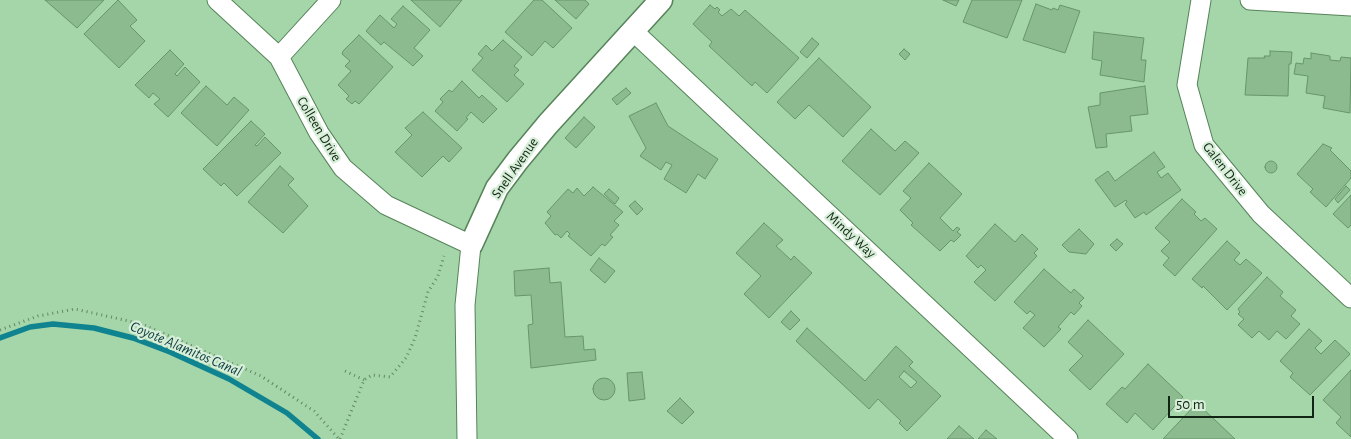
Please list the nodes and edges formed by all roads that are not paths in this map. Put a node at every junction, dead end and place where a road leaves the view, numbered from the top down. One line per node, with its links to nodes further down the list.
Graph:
1 (217, 0): 8 (street, Colleen Drive)
2 (331, 0): 8 (street)
3 (661, 0): 7 (street, Snell Avenue)
4 (1201, 0): 10 (street, Galen Drive)
5 (1250, 0): 6 (street)
6 (1351, 6)
7 (633, 31): 9 (street, Snell Avenue); 12 (street, Mindy Way)
8 (279, 57): 9 (street, Colleen Drive)
9 (471, 245): 11 (street, Snell Avenue)
10 (1351, 298)
11 (467, 439)
12 (1068, 439)

